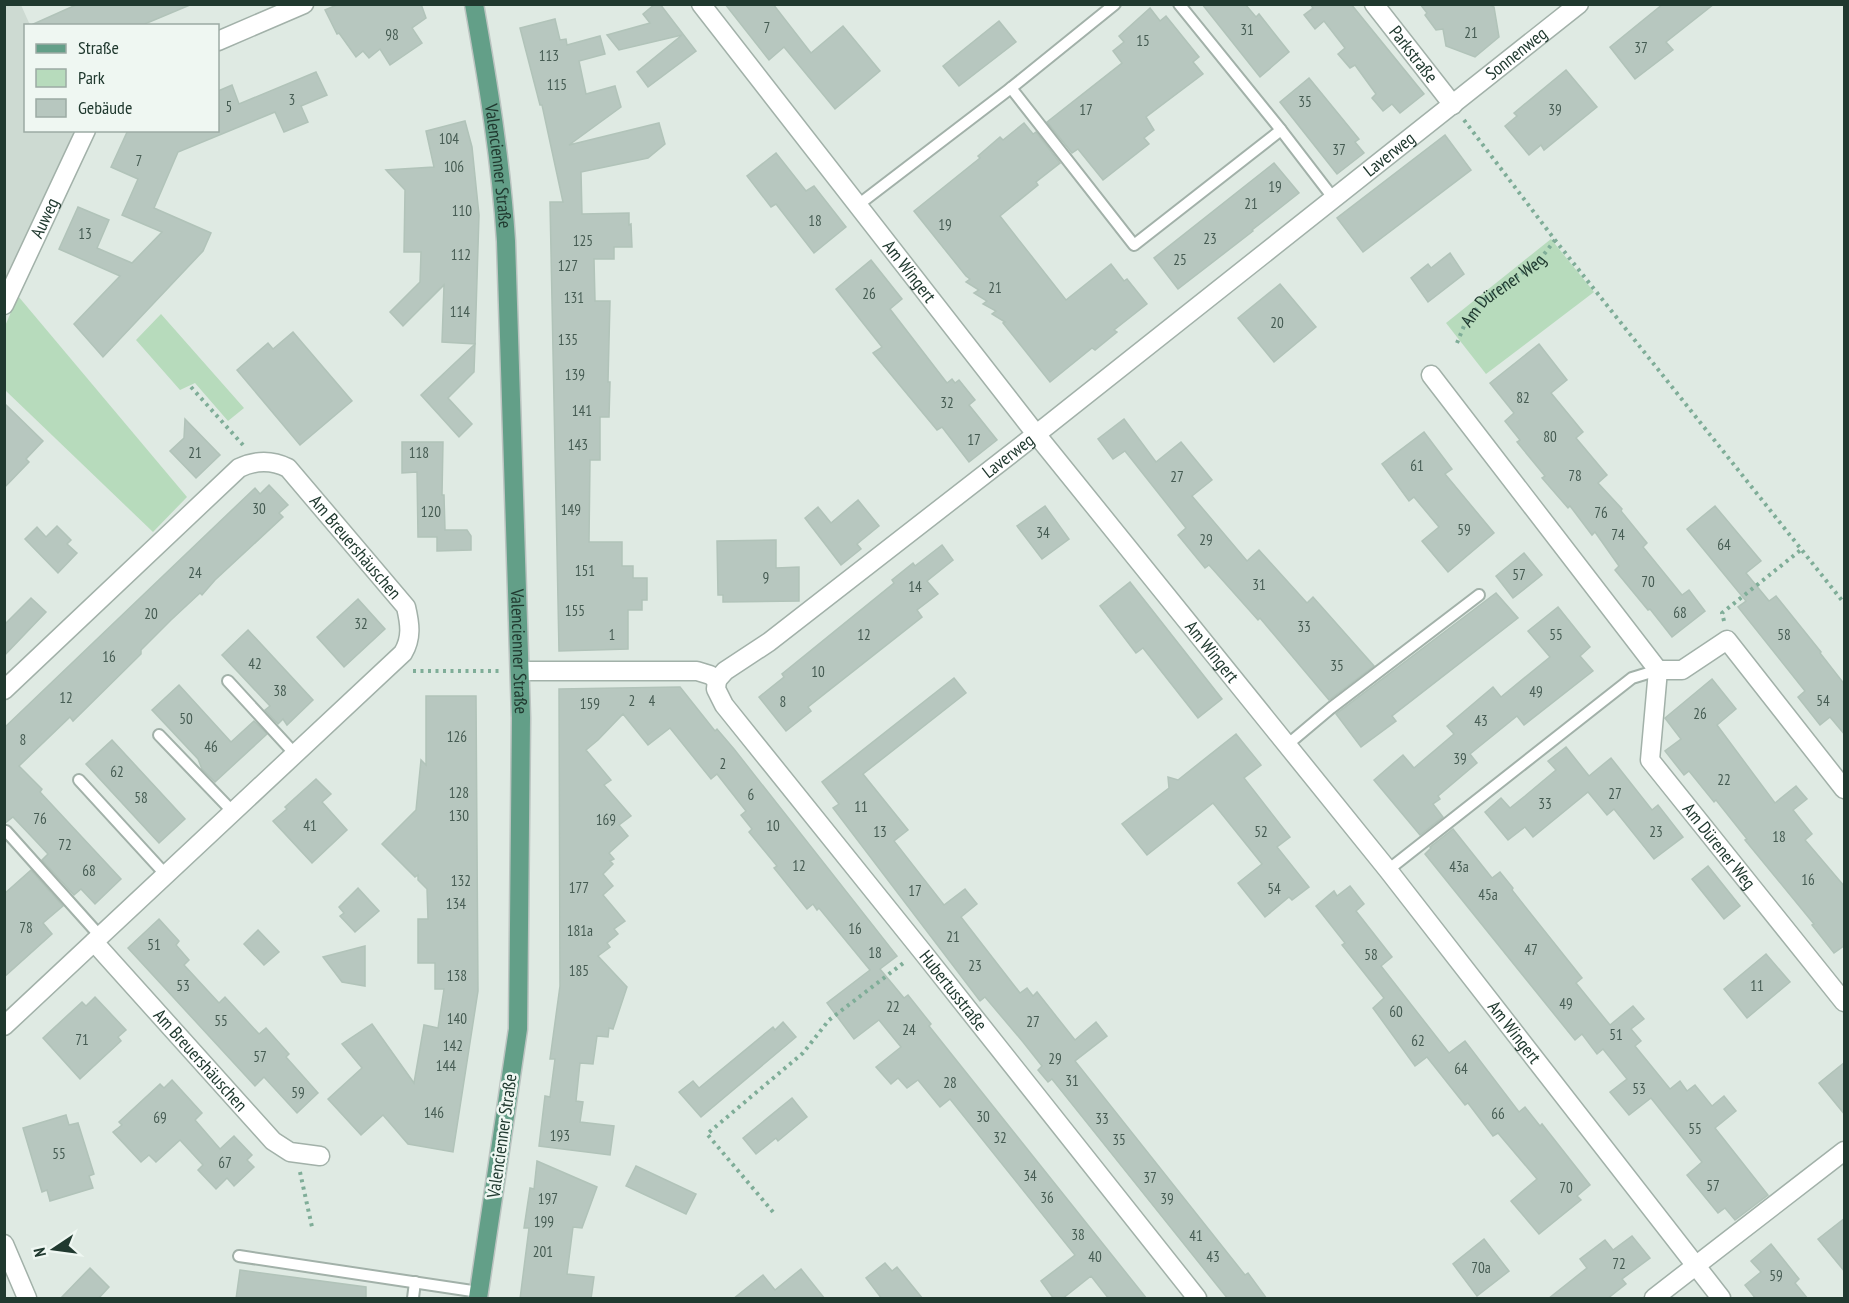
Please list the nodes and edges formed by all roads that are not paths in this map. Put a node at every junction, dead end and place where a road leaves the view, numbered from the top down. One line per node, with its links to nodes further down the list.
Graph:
1 (304, 4): 8 (street)
2 (474, 4): 20 (main road, Valencienner Straße)
3 (701, 4): 14 (street, Am Wingert)
4 (1115, 4): 9 (lane)
5 (1179, 4): 11 (lane)
6 (1374, 4): 10 (street, Parkstraße)
7 (1580, 4): 10 (street, Sonnenweg)
8 (219, 41)
9 (1011, 88): 11 (lane); 14 (lane)
10 (1453, 105): 13 (street, Laverweg)
11 (1281, 130): 13 (lane)
12 (85, 132): 15 (street, Auweg)
13 (1334, 199): 17 (street, Laverweg)
14 (858, 205): 17 (street, Am Wingert)
15 (4, 305)
16 (1431, 375): 19 (street)
17 (1036, 434): 21 (street, Laverweg); 25 (street, Am Wingert)
18 (1479, 595): 25 (lane)
19 (1658, 670): 28 (street); 31 (lane); 34 (street, Am Dürener Weg)
20 (520, 671): 21 (street); 42 (main road, Valencienner Straße)
21 (717, 680): 45 (street, Hubertusstraße)
22 (228, 681): 26 (lane)
23 (4, 690): 26 (street, Am Breuershäuschen)
24 (159, 735): 29 (lane)
25 (1287, 745): 31 (street, Am Wingert)
26 (295, 754): 29 (street, Am Breuershäuschen)
27 (79, 780): 32 (lane)
28 (1845, 789)
29 (233, 812): 32 (street, Am Breuershäuschen)
30 (6, 831): 33 (lane)
31 (1388, 870): 40 (street, Am Wingert)
32 (166, 875): 33 (street, Am Breuershäuschen)
33 (97, 939): 35 (street, Am Breuershäuschen); 37 (street, Am Breuershäuschen)
34 (1845, 1002)
35 (4, 1026)
36 (1845, 1151): 40 (street)
37 (320, 1156)
38 (4, 1244): 43 (street)
39 (239, 1256): 41 (lane)
40 (1696, 1267): 46 (street); 47 (street, Am Wingert)
41 (415, 1282): 42 (lane); 44 (lane)
42 (478, 1295)
43 (27, 1299)
44 (413, 1299)
45 (1197, 1299)
46 (1654, 1299)
47 (1721, 1299)

